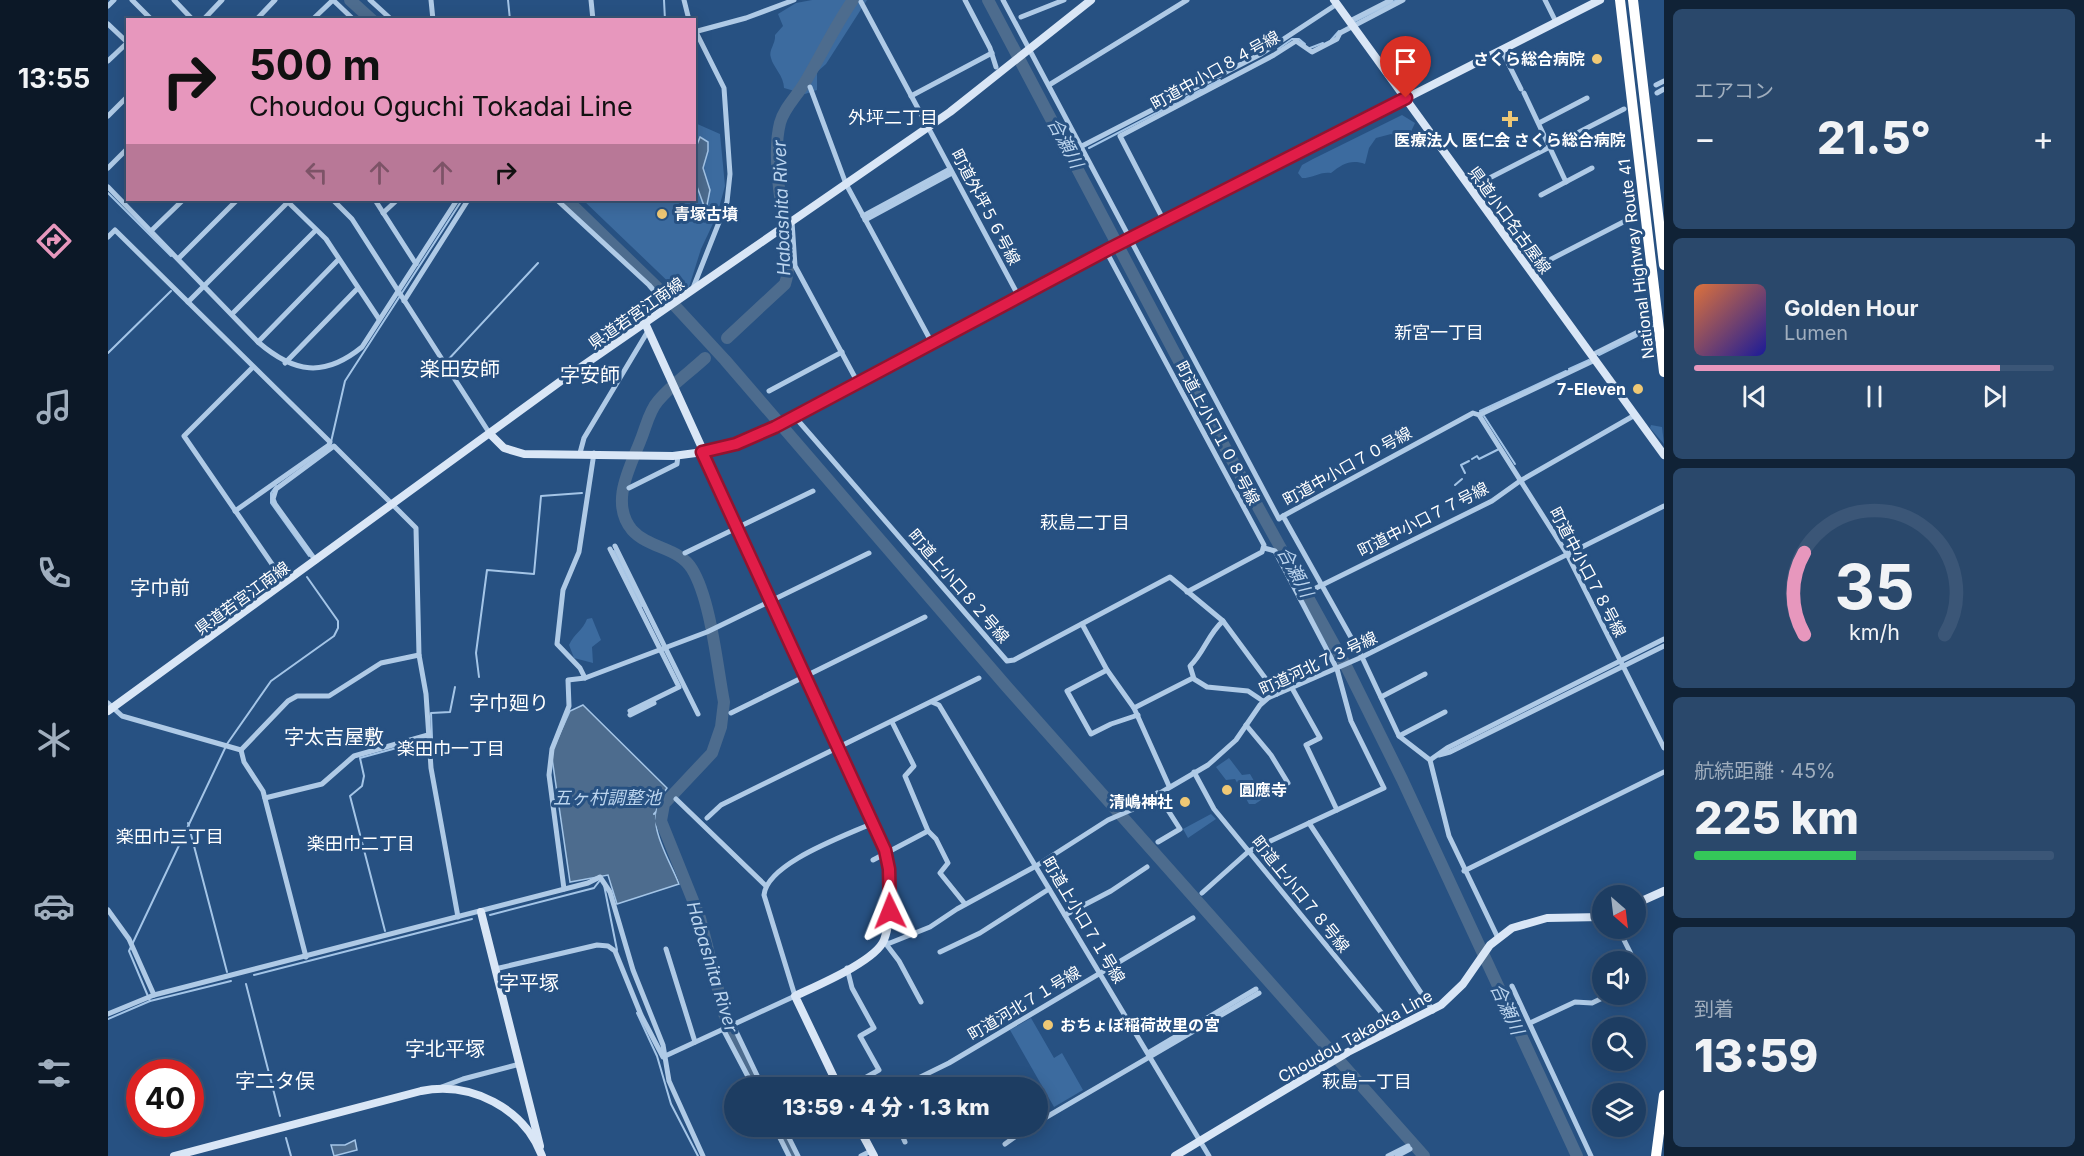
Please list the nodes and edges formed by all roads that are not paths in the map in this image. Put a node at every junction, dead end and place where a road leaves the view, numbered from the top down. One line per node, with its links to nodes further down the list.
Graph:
1 (114, 0): 24 (street)
2 (132, 0): 26 (street)
3 (174, 0): 27 (street)
4 (222, 0): 28 (street)
5 (275, 0): 29 (street)
6 (370, 0): 32 (street)
7 (431, 0): 33 (street)
8 (591, 0): 34 (street)
9 (684, 0): 35 (street)
10 (794, 0): 39 (street)
11 (964, 0): 45 (street)
12 (1003, 0): 44 (street)
13 (1064, 0): 25 (street)
14 (1091, 0): 44 (street, 県道若宮江南線)
15 (1187, 0): 49 (street)
16 (1391, 0): 37 (street)
17 (1403, 0): 37 (street, 町道中小口８４号線)
18 (1545, 0): 36 (street)
19 (1600, 0): 36 (street)
20 (1620, 0): 110 (highway, National Highway Route 41)
21 (1633, 0): 98 (highway, National Highway Route 41)
22 (861, 2): 54 (street, 町道外坪５６号線)
23 (1336, 2): 37 (street, 県道小口名古屋線); 62 (street)
24 (108, 6)
25 (1021, 17)
26 (150, 18)
27 (191, 18)
28 (205, 18)
29 (258, 18)
30 (314, 18): 31 (street)
31 (352, 18)
32 (390, 18)
33 (433, 18)
34 (592, 18)
35 (688, 18)
36 (1556, 22): 43 (street)
37 (1351, 23): 56 (street, 県道小口名古屋線); 88 (street, 町道中小口８４号線)
38 (108, 24): 41 (street)
39 (696, 30)
40 (696, 32): 102 (street)
41 (126, 42)
42 (126, 44): 46 (street)
43 (1501, 49): 56 (street); 60 (street)
44 (1030, 51): 49 (street); 61 (street, 県道若宮江南線)
45 (992, 53): 47 (street); 54 (street)
46 (108, 61)
47 (996, 67)
48 (1664, 81): 50 (street)
49 (1049, 85): 62 (street)
50 (1656, 85)
51 (810, 87): 69 (street)
52 (1664, 89): 53 (street)
53 (1657, 93)
54 (911, 96): 61 (street, 町道外坪５６号線)
55 (126, 98): 59 (street)
56 (1406, 98): 71 (street, 県道小口名古屋線); 88 (street)
57 (1587, 98): 60 (street)
58 (1624, 109): 63 (street)
59 (108, 116)
60 (1539, 123): 63 (street)
61 (928, 128): 67 (street, 町道外坪５６号線); 69 (street, 県道若宮江南線)
62 (1082, 146): 93 (street)
63 (1550, 147): 68 (street); 71 (street)
64 (126, 150): 65 (street)
65 (108, 168)
66 (1592, 168): 68 (street)
67 (951, 171): 86 (street); 104 (street, 町道外坪５６号線)
68 (1566, 182): 72 (street)
69 (846, 184): 86 (street); 89 (street, 県道若宮江南線)
70 (108, 187): 84 (street)
71 (1470, 188): 99 (street, 県道小口名古屋線)
72 (1541, 195)
73 (129, 201): 84 (street)
74 (182, 201): 91 (street)
75 (236, 201): 95 (street)
76 (287, 201): 100 (street)
77 (289, 201): 90 (street)
78 (334, 201): 103 (street)
79 (376, 201): 85 (street)
80 (396, 201): 85 (street)
81 (457, 201): 97 (street)
82 (467, 201): 105 (street)
83 (557, 201): 107 (street)
84 (125, 204): 91 (street)
85 (383, 213): 97 (street)
86 (864, 218): 113 (street)
87 (1633, 218): 99 (street)
88 (1164, 221): 93 (street)
89 (791, 223): 102 (street, 県道若宮江南線); 114 (street)
90 (316, 230): 96 (street); 108 (street)
91 (152, 231): 95 (street)
92 (108, 237): 106 (street)
93 (1130, 238): 94 (street); 136 (street)
94 (1108, 250): 104 (street); 139 (street, 町道上小口１０８号線)
95 (179, 258): 100 (street)
96 (339, 260): 101 (street); 112 (street)
97 (416, 264): 103 (street)
98 (1664, 266)
99 (1530, 270): 115 (street, 県道小口名古屋線)
100 (205, 287): 106 (street); 108 (street)
101 (357, 290): 109 (street); 116 (street)
102 (693, 290): 107 (street, 県道若宮江南線)
103 (398, 292): 105 (street); 109 (street)
104 (1019, 297): 113 (street)
105 (404, 300): 124 (street)
106 (188, 302): 117 (street)
107 (668, 307): 111 (street, 県道若宮江南線)
108 (232, 314): 112 (street)
109 (380, 319): 116 (street)
110 (1658, 322): 115 (street, 町道中小口７０号線); 118 (highway, National Highway Route 41)
111 (646, 327): 124 (street, 県道若宮江南線); 125 (street); 126 (street)
112 (258, 342): 116 (street)
113 (932, 344): 119 (street)
114 (842, 352): 119 (street); 120 (street)
115 (1595, 357): 121 (street, 町道中小口７０号線); 122 (street, 県道小口名古屋線)
116 (285, 363)
117 (253, 367): 135 (street); 135 (street)
118 (1664, 372)
119 (858, 383): 123 (street)
120 (769, 391)
121 (1479, 415): 130 (street, 町道中小口７８号線); 136 (street, 町道中小口７０号線)
122 (1635, 415): 129 (street, 県道小口名古屋線); 130 (street, 町道中小口７７号線)
123 (791, 419): 125 (street); 151 (street, 町道上小口８２号線)
124 (490, 434): 126 (street); 133 (street, 県道若宮江南線)
125 (702, 452): 128 (street); 137 (street)
126 (580, 453): 127 (street)
127 (594, 453): 128 (street); 162 (street)
128 (678, 455): 131 (street)
129 (1664, 456)
130 (1520, 481): 142 (street, 町道中小口７８号線); 145 (street, 町道中小口７７号線)
131 (629, 488)
132 (813, 491): 137 (street)
133 (393, 505): 143 (street, 県道若宮江南線); 143 (street); 155 (street)
134 (1664, 506): 142 (street, 町道河北７３号線)
135 (235, 512): 144 (street)
136 (1283, 516): 145 (street, 町道中小口７０号線)
137 (737, 528): 140 (street); 148 (street)
138 (613, 547): 154 (street)
139 (1264, 548): 147 (street); 158 (street, 町道上小口１０８号線)
140 (685, 553)
141 (869, 553): 148 (street)
142 (1567, 554): 156 (street, 町道河北７３号線); 157 (street, 町道中小口７８号線)
143 (316, 561): 144 (street, 県道若宮江南線)
144 (285, 583): 171 (street, 県道若宮江南線)
145 (1322, 585): 146 (street, 町道中小口７７号線); 156 (street, 町道中小口７０号線)
146 (1314, 589)
147 (1187, 592): 150 (street); 151 (street, 町道上小口８２号線)
148 (771, 601): 154 (street); 161 (street)
149 (926, 616): 161 (street)
150 (1223, 621): 164 (street); 167 (street)
151 (1082, 624): 159 (street)
152 (1664, 639): 157 (street)
153 (1664, 646): 157 (street)
154 (663, 649): 162 (street); 165 (street); 165 (street)
155 (418, 655): 179 (street); 183 (street)
156 (1362, 657): 158 (street, 町道河北７３号線); 168 (street, 町道中小口７０号線)
157 (1622, 663): 182 (street, 町道中小口７８号線); 184 (street)
158 (1338, 669): 166 (street, 町道河北７３号線); 192 (street, 町道上小口１０８号線)
159 (1107, 670): 172 (street); 176 (street)
160 (1425, 674): 168 (street)
161 (805, 676): 174 (street); 181 (street)
162 (585, 678): 205 (street)
163 (979, 678): 170 (street)
164 (1193, 678): 169 (street); 172 (street)
165 (685, 688): 175 (street)
166 (1292, 688): 167 (street, 町道河北７３号線); 192 (street)
167 (1277, 694): 169 (street, 町道河北７３号線)
168 (1381, 697): 180 (street, 町道中小口７０号線)
169 (1263, 701): 178 (street, 町道河北７３号線)
170 (932, 702): 177 (street); 201 (street, 町道上小口７１号線)
171 (109, 707): 183 (street)
172 (1134, 708): 176 (street)
173 (1445, 712): 180 (street)
174 (731, 713)
175 (698, 714)
176 (1138, 716): 187 (street)
177 (892, 722): 181 (street); 196 (street)
178 (1246, 725): 185 (street, 町道河北７３号線); 189 (street)
179 (428, 735): 190 (street); 214 (street)
180 (1399, 736): 184 (street, 町道中小口７０号線)
181 (838, 747): 193 (street); 194 (street)
182 (1664, 748)
183 (241, 750): 190 (street)
184 (1430, 760): 203 (street)
185 (1194, 772): 187 (street, 町道河北７３号線); 198 (street, 町道上小口７８号線)
186 (1664, 772): 203 (street)
187 (1169, 786): 188 (street, 町道河北７３号線)
188 (1157, 793): 197 (street); 201 (street, 町道河北７３号線)
189 (1272, 794)
190 (264, 798): 221 (street)
191 (675, 799): 204 (street)
192 (1337, 810): 195 (street)
193 (707, 818)
194 (873, 823): 199 (street); 204 (street)
195 (1309, 823): 198 (street); 231 (street)
196 (928, 831): 199 (street); 210 (street)
197 (1158, 842)
198 (1249, 851): 208 (street); 235 (street, 町道上小口７８号線)
199 (886, 852): 200 (street); 218 (street)
200 (873, 860)
201 (1036, 866): 206 (street, 町道上小口７１号線); 210 (street, 町道河北７３号線)
202 (1147, 867): 213 (street)
203 (1464, 871): 217 (street)
204 (767, 884): 228 (street)
205 (564, 889): 212 (street); 239 (street)
206 (1049, 889): 213 (street, 町道上小口７１号線); 220 (street)
207 (1664, 891): 209 (street)
208 (1202, 893)
209 (1646, 899)
210 (965, 904): 218 (street, 町道河北７３号線)
211 (108, 910): 227 (street)
212 (481, 912): 214 (street); 223 (street)
213 (1065, 915): 224 (street, 町道上小口７１号線)
214 (458, 917): 221 (street)
215 (1592, 917): 217 (street, Choudou Takaoka Line)
216 (1193, 918): 224 (street, 町道河北７１号線)
217 (1498, 938): 231 (street, Choudou Takaoka Line)
218 (884, 943): 222 (street); 229 (street)
219 (666, 949): 237 (street)
220 (940, 952)
221 (306, 957): 227 (street)
222 (847, 968): 228 (street); 244 (street)
223 (495, 969): 239 (street); 240 (street)
224 (1100, 974): 238 (street, 町道上小口７１号線); 245 (street, 町道河北７１号線)
225 (1512, 986): 233 (street)
226 (1257, 991): 238 (street)
227 (153, 995): 232 (street)
228 (795, 996): 234 (street); 243 (street)
229 (921, 1002)
230 (1592, 1003): 233 (street)
231 (1433, 1011): 235 (street, Choudou Takaoka Line)
232 (108, 1014)
233 (1530, 1023): 268 (street)
234 (732, 1025): 236 (street); 242 (street)
235 (1394, 1028): 254 (street, Choudou Takaoka Line)
236 (724, 1029): 237 (street); 241 (street)
237 (695, 1042): 239 (street)
238 (1149, 1055): 248 (street); 254 (street, 町道上小口７１号線)
239 (663, 1057): 260 (street)
240 (520, 1064): 246 (street); 258 (street)
241 (748, 1077)
242 (758, 1077)
243 (834, 1077)
244 (867, 1077)
245 (921, 1077)
246 (437, 1089): 258 (street); 259 (street)
247 (1664, 1095): 269 (highway)
248 (1048, 1116)
249 (780, 1137): 261 (street)
250 (788, 1137): 262 (street)
251 (863, 1137): 257 (street)
252 (903, 1137): 255 (street)
253 (1015, 1137): 256 (street)
254 (1200, 1141): 264 (street, Choudou Takaoka Line); 265 (street, 町道上小口７１号線)
255 (905, 1142)
256 (1005, 1144)
257 (872, 1153): 263 (street)
258 (542, 1154)
259 (174, 1156)
260 (703, 1156)
261 (789, 1156)
262 (798, 1156)
263 (861, 1156)
264 (1175, 1156)
265 (1209, 1156)
266 (1388, 1156): 267 (street)
267 (1397, 1156)
268 (1591, 1156)
269 (1656, 1156)

